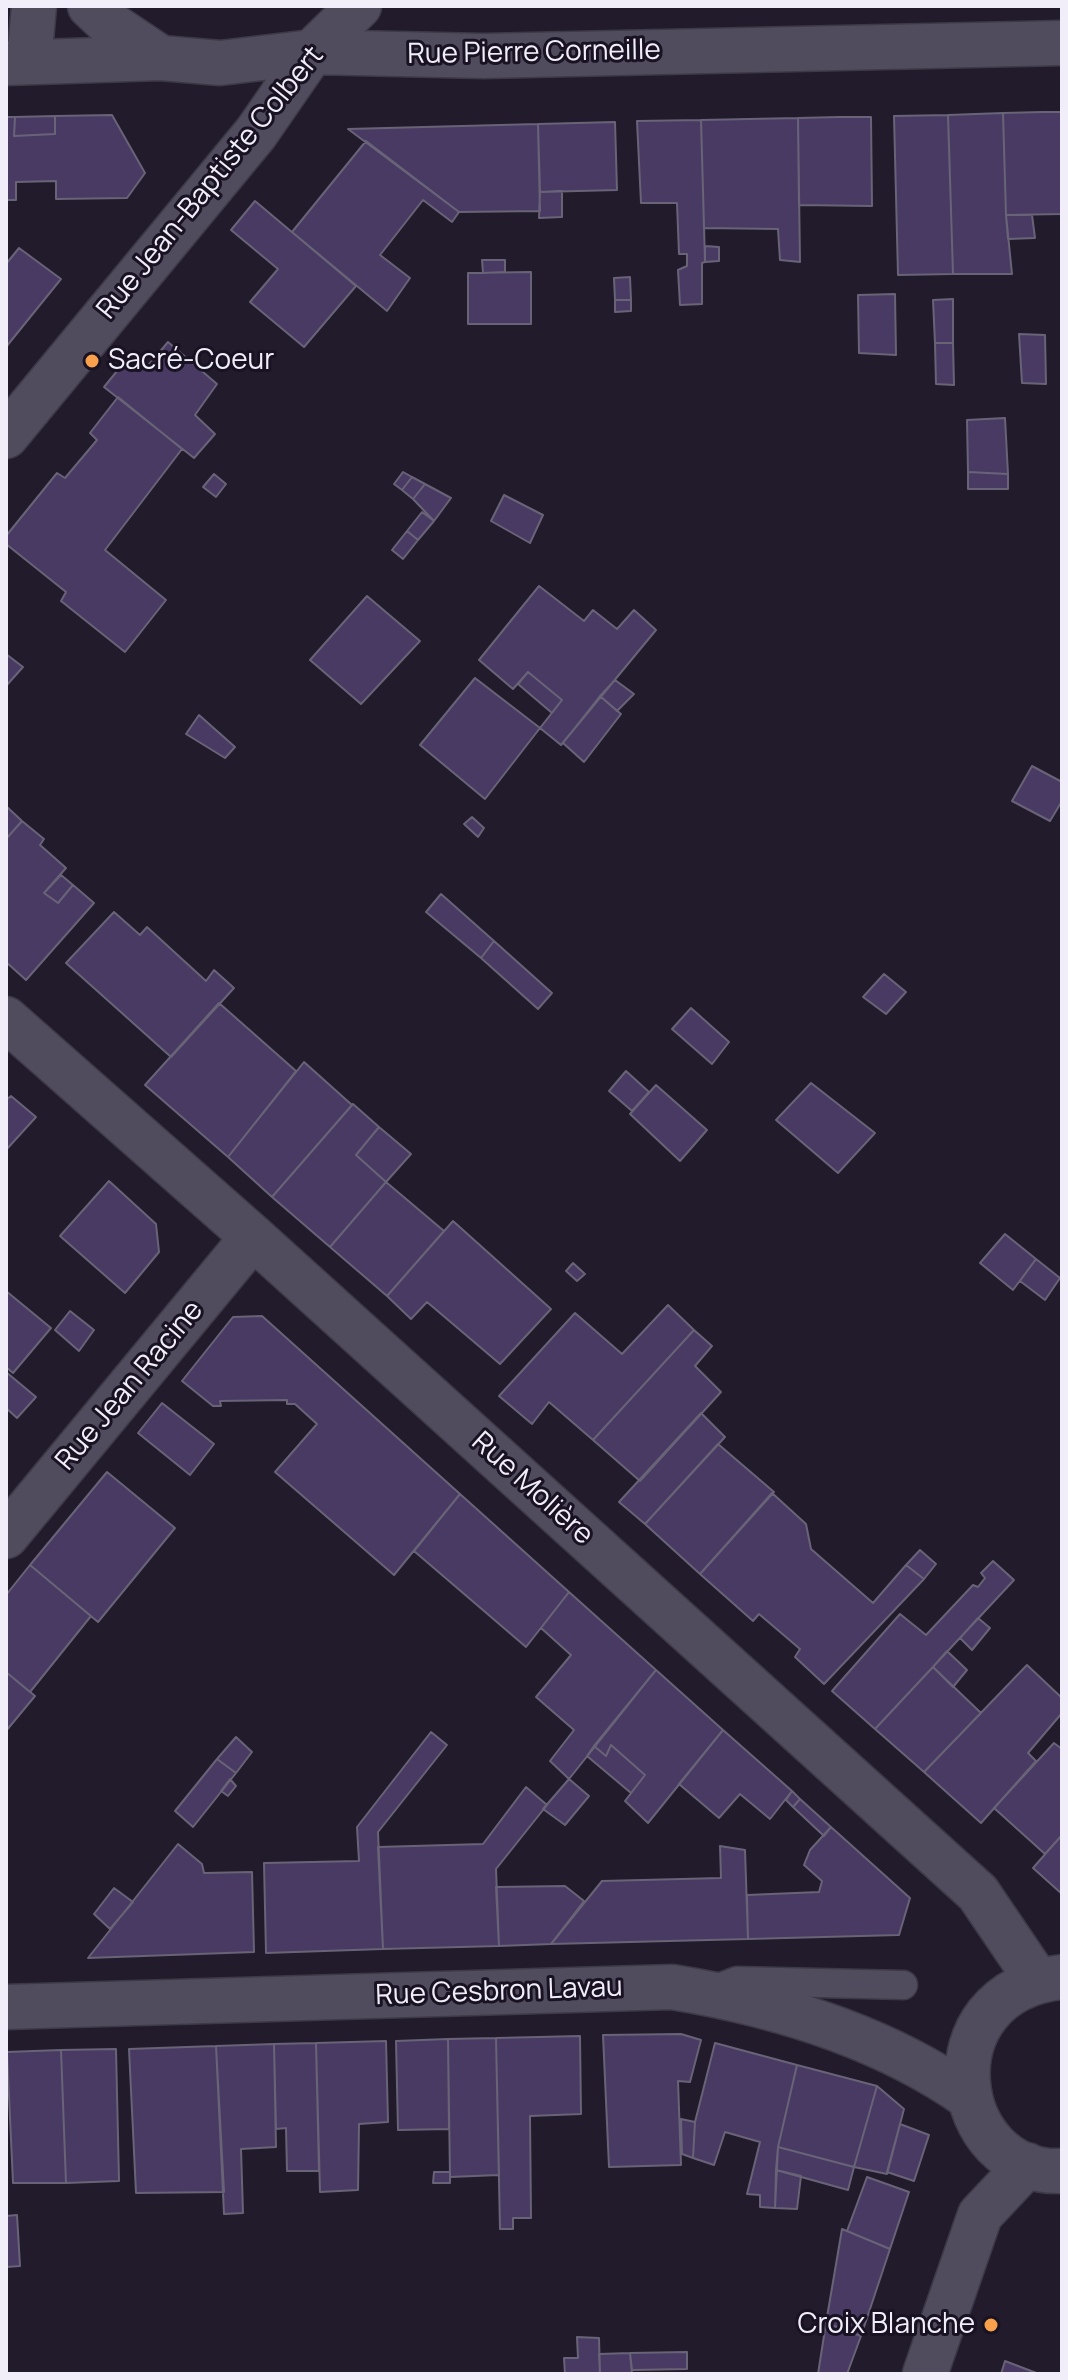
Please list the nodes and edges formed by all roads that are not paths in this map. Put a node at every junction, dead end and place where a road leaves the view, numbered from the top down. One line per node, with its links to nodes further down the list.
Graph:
1 (34, 6): 7 (street)
2 (90, 6): 6 (street)
3 (359, 6): 5 (street, Rue Jean-Baptiste Colbert)
4 (1062, 43): 5 (street, Rue Pierre Corneille)
5 (312, 52): 6 (street, Rue Pierre Corneille); 8 (street, Rue Jean-Baptiste Colbert)
6 (161, 58): 7 (street, Rue Pierre Corneille)
7 (18, 63)
8 (6, 436)
9 (6, 1019): 10 (street, Rue Molière)
10 (253, 1237): 11 (street, Rue Jean Racine); 12 (street, Rue Molière)
11 (6, 1536)
12 (1050, 1978): 16 (street)
13 (903, 1985): 14 (lane)
14 (707, 1993): 15 (street, Rue Cesbron Lavau); 16 (street, Rue Cesbron Lavau)
15 (6, 2007)
16 (969, 2097): 17 (street)
17 (1044, 2168): 18 (street)
18 (925, 2374)

